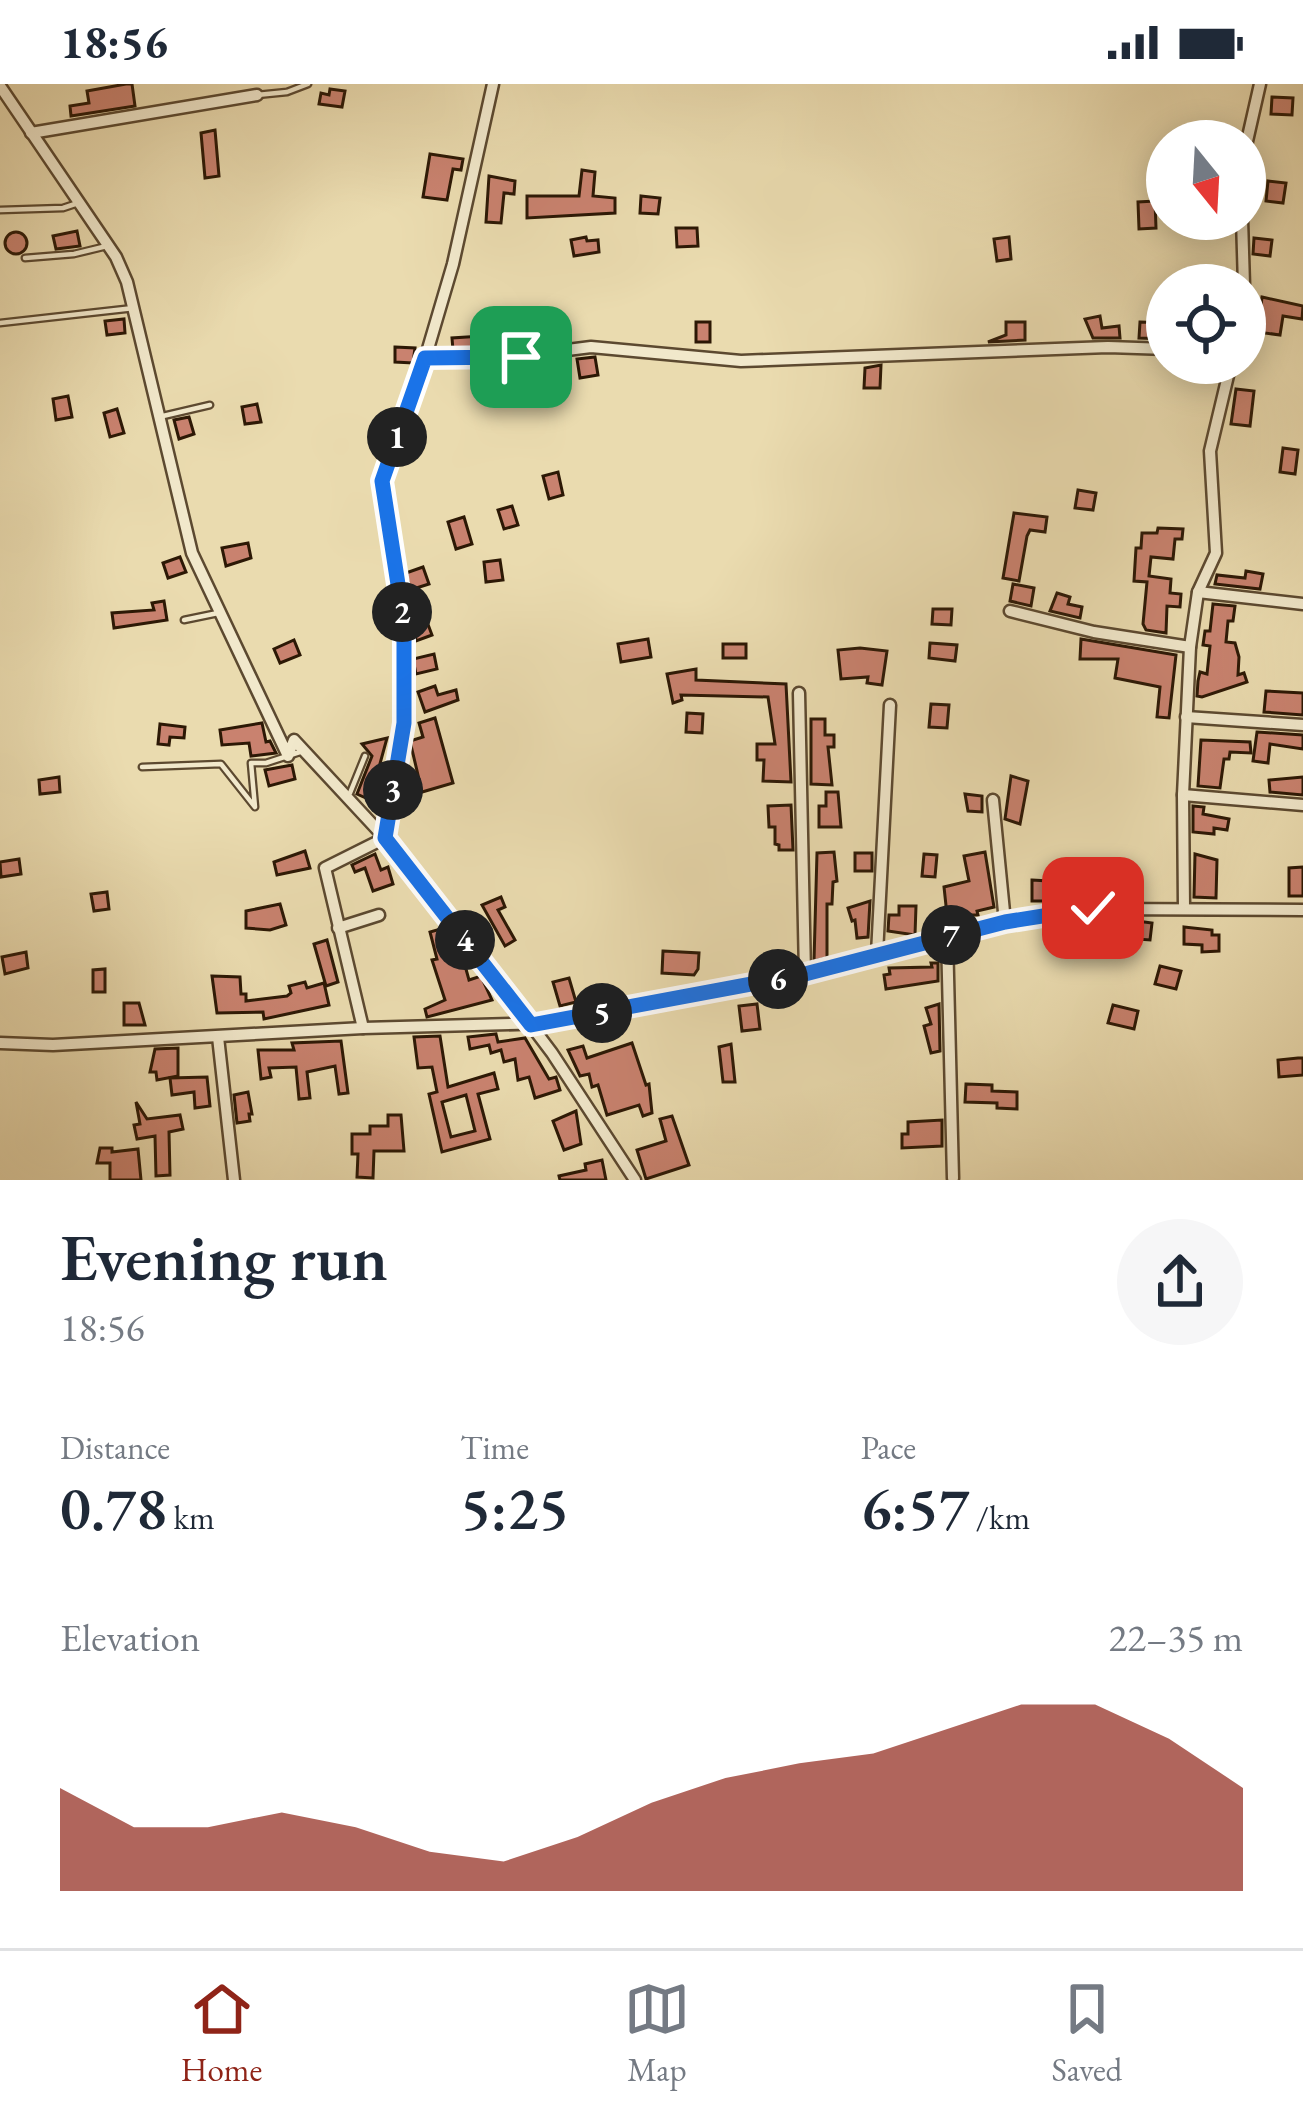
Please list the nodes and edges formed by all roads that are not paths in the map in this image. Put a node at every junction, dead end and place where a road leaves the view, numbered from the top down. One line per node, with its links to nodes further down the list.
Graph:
1 (308, 84): 5 (lane)
2 (493, 84): 15 (street)
3 (1260, 84): 6 (street)
4 (0, 86): 7 (street)
5 (257, 95): 7 (street)
6 (1252, 120)
7 (31, 133): 8 (street)
8 (79, 203): 9 (lane); 10 (street)
9 (0, 209)
10 (107, 245): 11 (lane); 12 (street)
11 (26, 258)
12 (134, 308): 13 (lane); 18 (street)
13 (0, 323)
14 (1146, 348): 15 (street)
15 (425, 358): 36 (street)
16 (1226, 384): 19 (street)
17 (210, 405): 18 (lane)
18 (159, 416): 22 (street)
19 (1198, 592): 20 (street); 24 (street)
20 (1303, 604)
21 (1010, 611): 24 (street)
22 (218, 613): 23 (lane); 29 (street)
23 (184, 620)
24 (1190, 647): 27 (street)
25 (799, 693): 44 (street)
26 (890, 705): 43 (street)
27 (1186, 717): 28 (street); 32 (street)
28 (1303, 725)
29 (303, 751): 31 (lane); 33 (street)
30 (365, 756): 33 (lane)
31 (142, 767)
32 (1183, 795): 35 (street); 37 (street)
33 (347, 798): 36 (street)
34 (993, 800): 40 (street)
35 (1303, 805)
36 (385, 838): 41 (street); 45 (street)
37 (1184, 907): 38 (street); 40 (street)
38 (1303, 910)
39 (380, 915): 41 (street)
40 (1005, 922): 42 (street)
41 (338, 928): 46 (street)
42 (947, 936): 43 (street); 49 (street)
43 (877, 954): 44 (street)
44 (805, 974): 45 (street)
45 (531, 1025): 46 (street); 51 (street)
46 (363, 1028): 47 (street)
47 (218, 1037): 48 (street); 50 (street)
48 (0, 1043)
49 (953, 1178)
50 (234, 1180)
51 (635, 1180)

